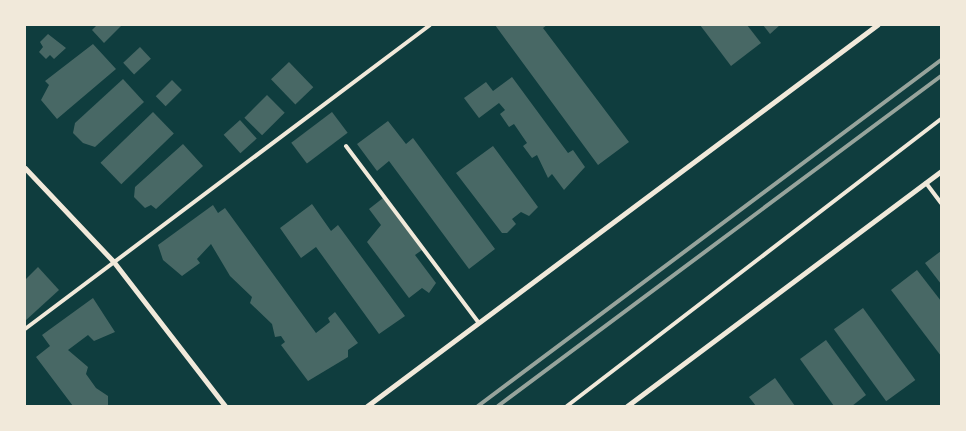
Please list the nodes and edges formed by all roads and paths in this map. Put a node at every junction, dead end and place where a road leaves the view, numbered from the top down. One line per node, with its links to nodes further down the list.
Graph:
1 (430, 25): 9 (lane)
2 (877, 25): 10 (street)
3 (941, 119): 14 (lane)
4 (346, 146): 10 (lane)
5 (25, 168): 9 (street)
6 (941, 171): 7 (street)
7 (926, 183): 8 (lane); 15 (street)
8 (941, 203)
9 (113, 261): 11 (lane); 12 (street)
10 (479, 323): 13 (street)
11 (25, 329)
12 (225, 406)
13 (367, 406)
14 (567, 406)
15 (627, 406)

